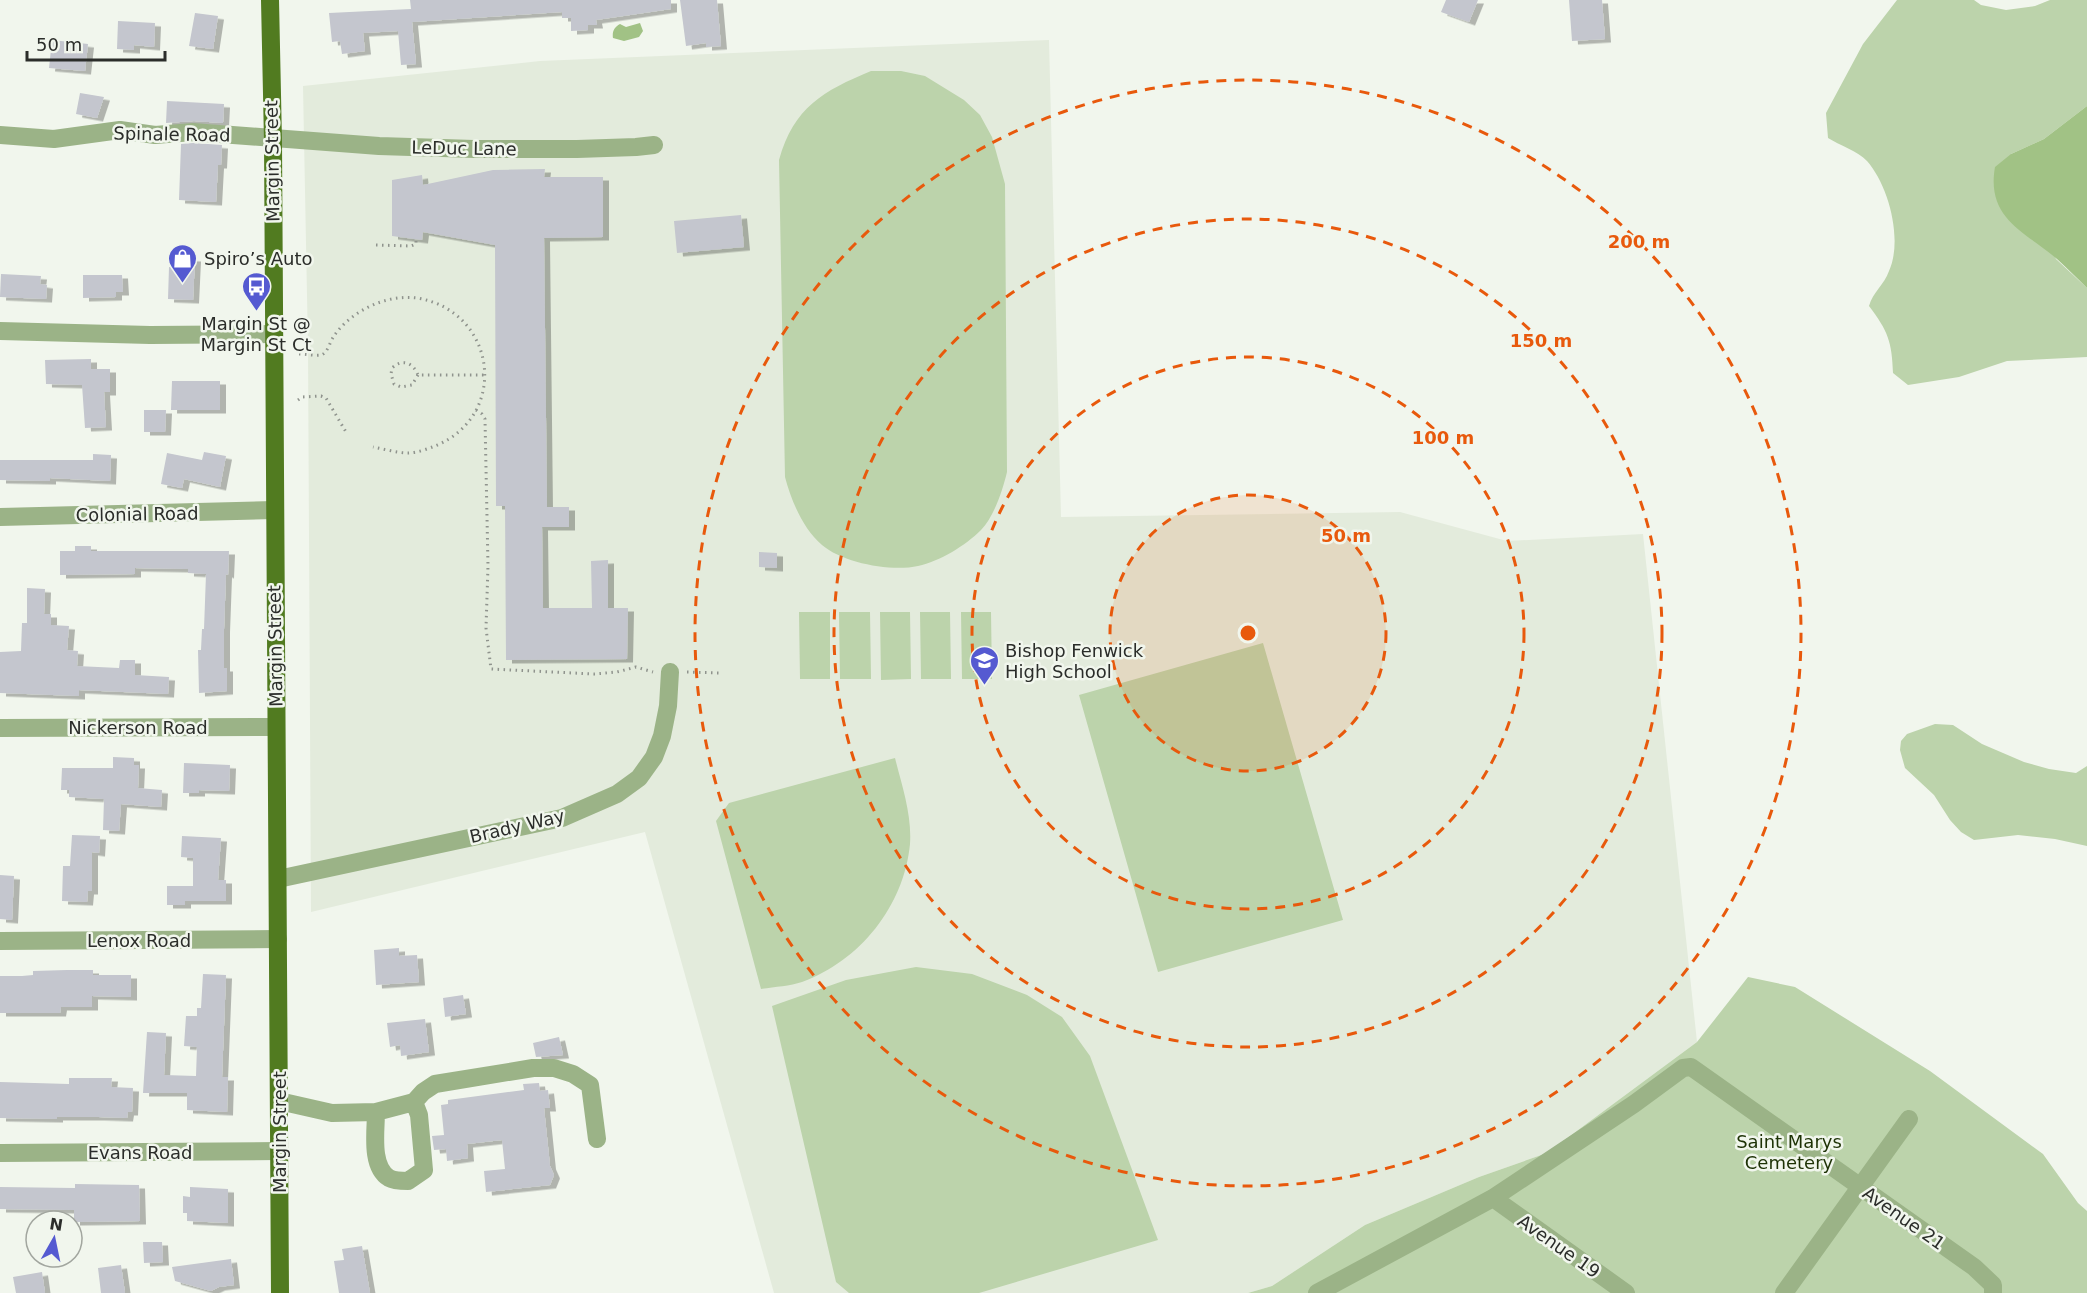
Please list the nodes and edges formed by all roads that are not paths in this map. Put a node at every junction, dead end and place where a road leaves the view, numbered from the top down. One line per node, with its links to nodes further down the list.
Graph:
1 (270, 0): 3 (main road, Margin Street)
2 (0, 135): 3 (street, Spinale Road)
3 (273, 137): 4 (street, LeDuc Lane); 6 (main road, Margin Street)
4 (654, 145)
5 (0, 331): 6 (street)
6 (273, 334): 7 (main road, Margin Street)
7 (274, 510): 8 (street, Colonial Road); 10 (main road, Margin Street)
8 (0, 517)
9 (670, 672): 12 (street, Brady Way)
10 (276, 727): 11 (street, Nickerson Road); 12 (main road, Margin Street)
11 (0, 728)
12 (278, 879): 13 (main road, Margin Street)
13 (278, 939): 14 (street, Lenox Road); 15 (main road, Margin Street)
14 (0, 941)
15 (279, 1101): 17 (street); 20 (main road, Margin Street)
16 (414, 1102): 17 (street); 17 (street); 19 (street)
17 (376, 1112)
18 (1910, 1119): 22 (street)
19 (597, 1139)
20 (279, 1151): 21 (street, Evans Road); 25 (main road, Margin Street)
21 (0, 1153)
22 (1861, 1188): 23 (street, Avenue 21); 24 (street, Avenue 21); 28 (street)
23 (1493, 1198): 26 (street); 27 (street, Avenue 19)
24 (1993, 1292)
25 (280, 1293)
26 (1317, 1293)
27 (1626, 1293)
28 (1784, 1293)

